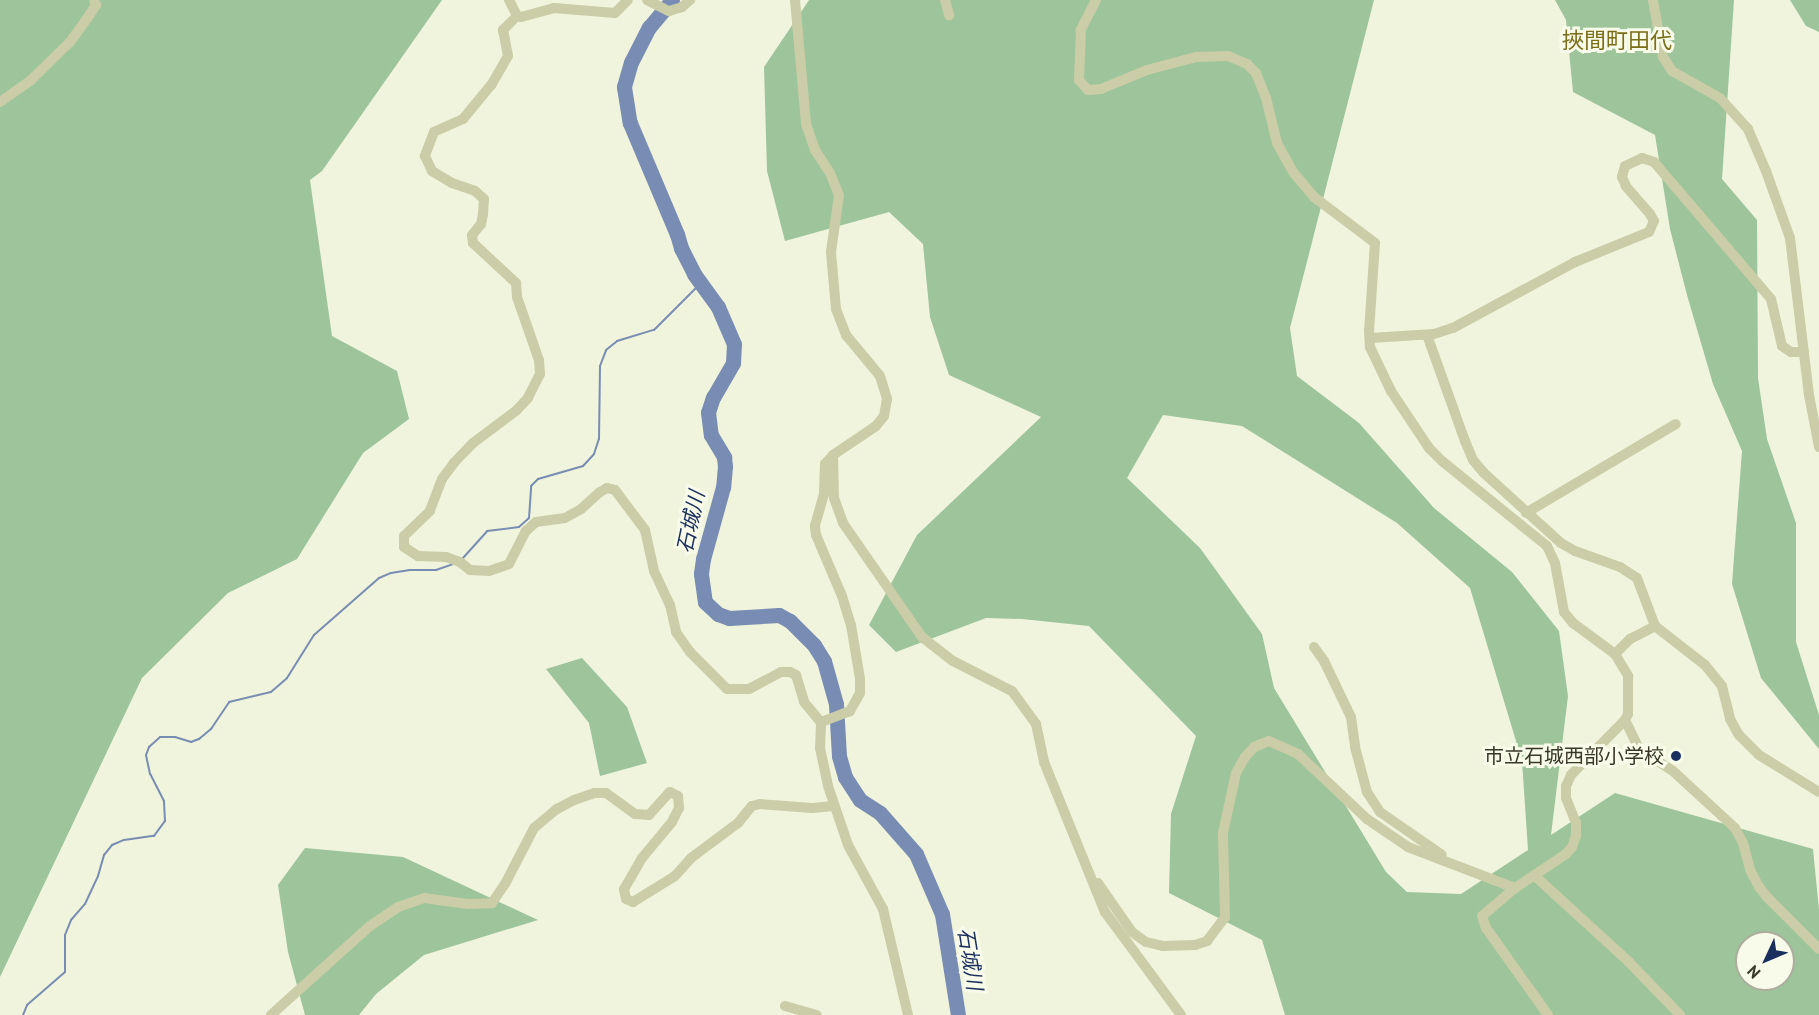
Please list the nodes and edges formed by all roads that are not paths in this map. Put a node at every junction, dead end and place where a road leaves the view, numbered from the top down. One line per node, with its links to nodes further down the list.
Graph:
1 (94, 0): 12 (street)
2 (509, 0): 11 (street)
3 (628, 0): 11 (street)
4 (647, 0): 5 (street)
5 (690, 0)
6 (795, 0): 18 (street)
7 (945, 0): 10 (street)
8 (1096, 0): 14 (street)
9 (1653, 0): 15 (street)
10 (949, 15)
11 (517, 16): 24 (street)
12 (0, 102)
13 (1427, 335): 14 (street); 15 (street); 19 (street)
14 (1370, 338): 22 (street)
15 (1803, 352): 17 (street)
16 (1676, 424): 19 (street)
17 (1819, 447)
18 (833, 455): 24 (street); 28 (street)
19 (1526, 513): 20 (street)
20 (1655, 626): 22 (street); 25 (street)
21 (1314, 647): 27 (street)
22 (1615, 654): 23 (street)
23 (1625, 720): 29 (street); 31 (street)
24 (823, 721): 26 (street)
25 (1819, 792)
26 (834, 806): 33 (street); 35 (street)
27 (1454, 863): 28 (street); 30 (street)
28 (1087, 868): 36 (street)
29 (1536, 877): 30 (street); 38 (street)
30 (1515, 888): 37 (street)
31 (1819, 949)
32 (785, 1006): 34 (street)
33 (271, 1015)
34 (817, 1015)
35 (908, 1015)
36 (1181, 1015)
37 (1548, 1015)
38 (1680, 1015)

